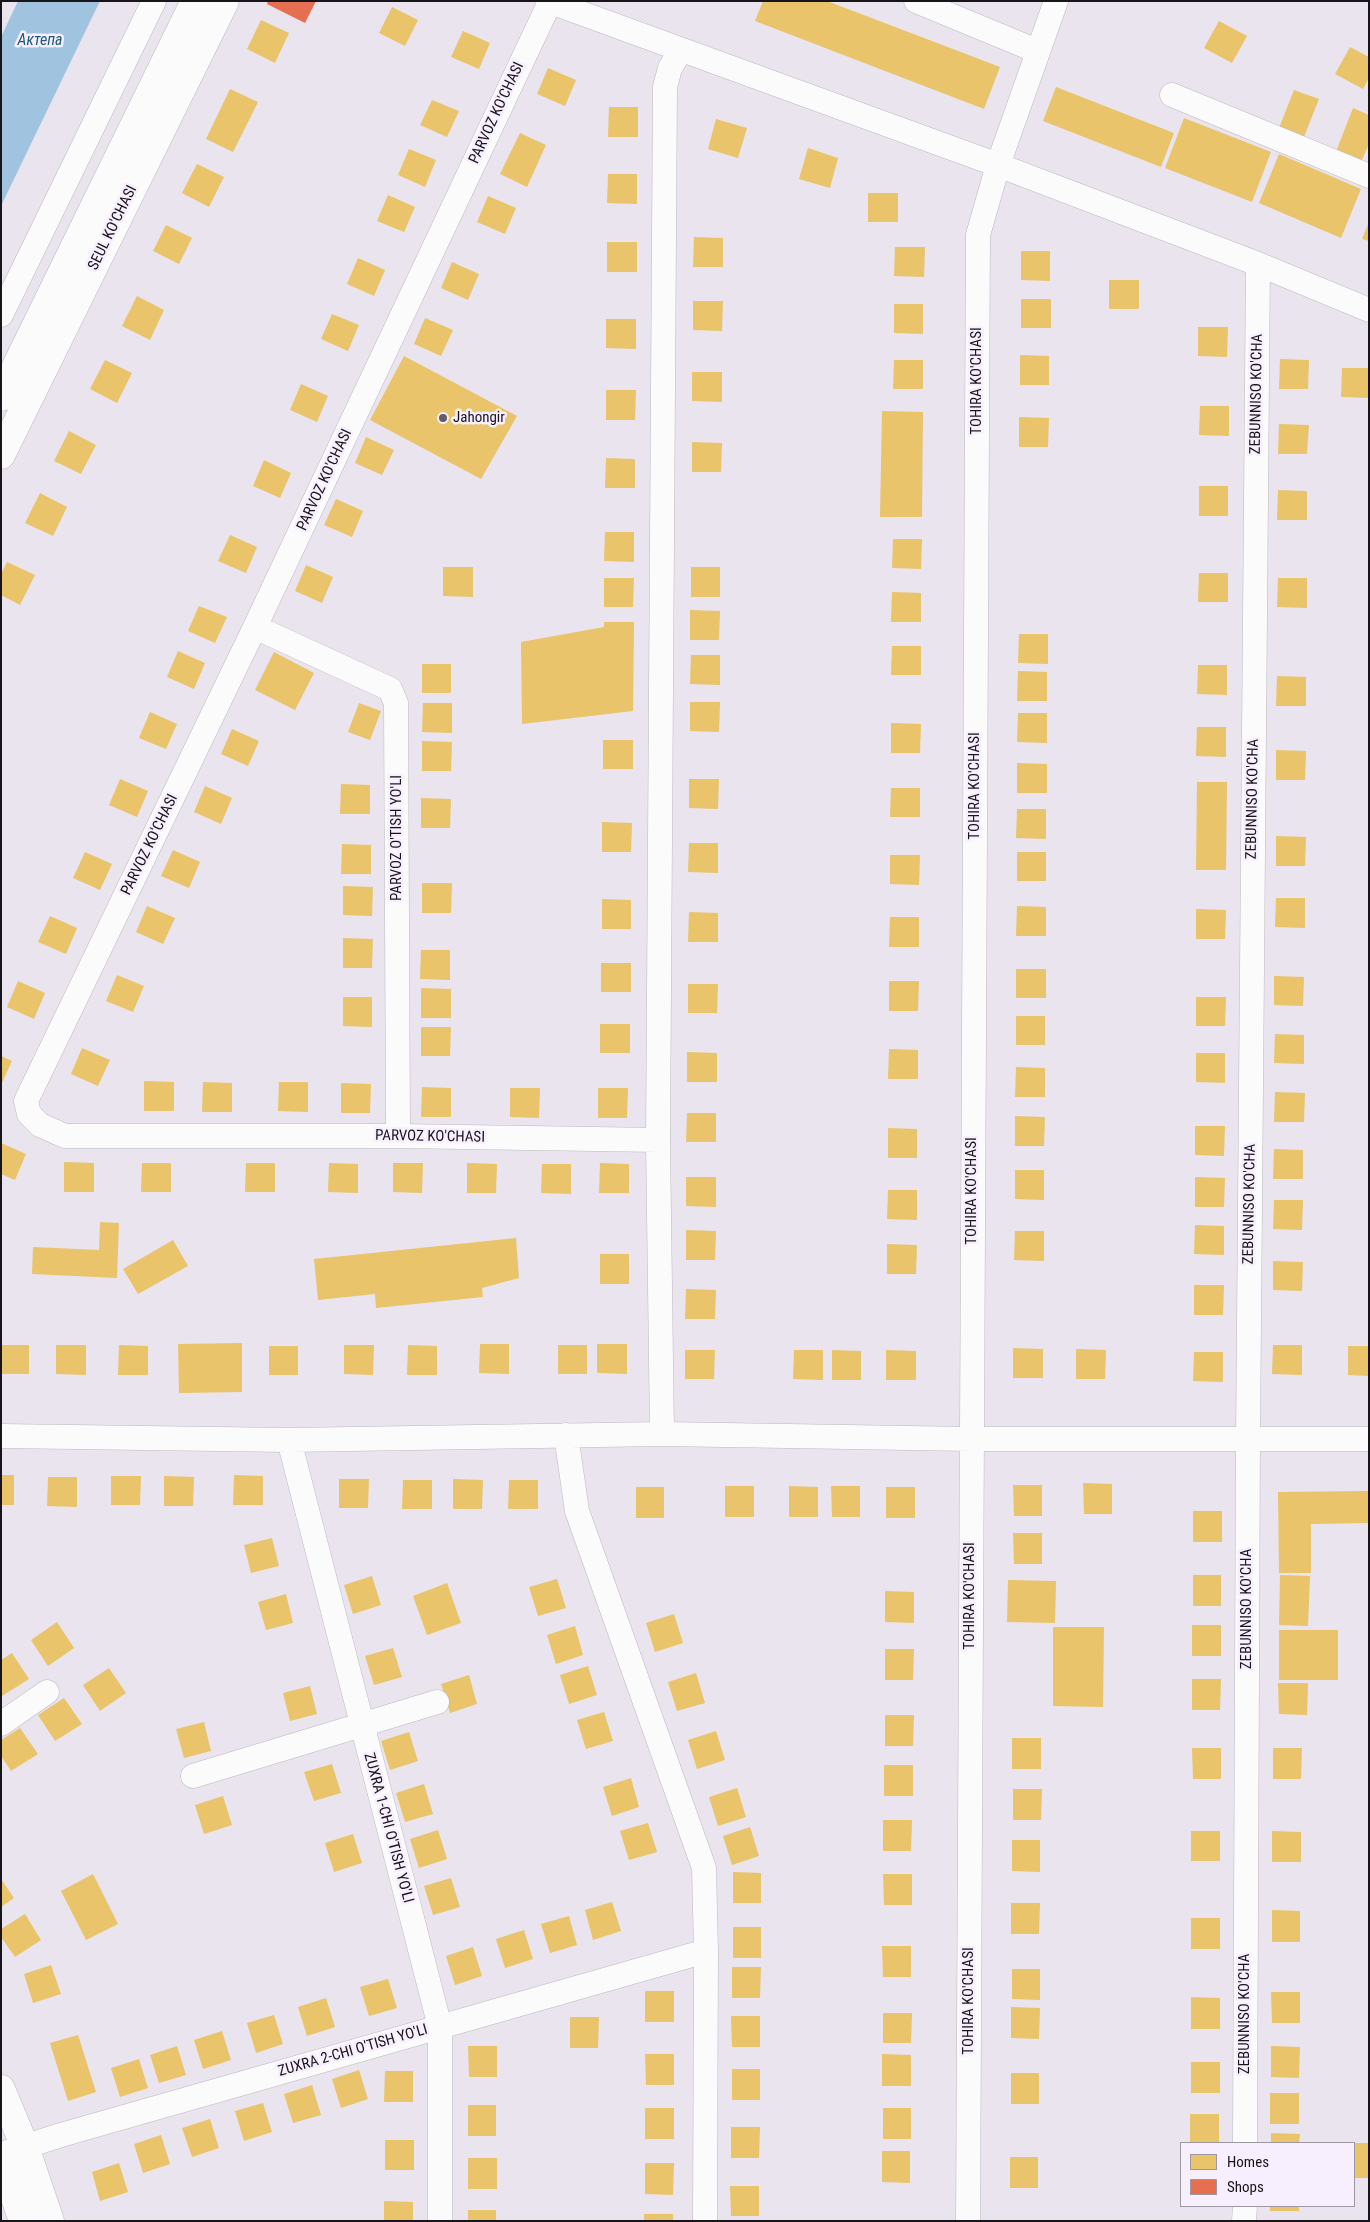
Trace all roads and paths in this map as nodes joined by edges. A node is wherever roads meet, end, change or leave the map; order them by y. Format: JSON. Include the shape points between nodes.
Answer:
{"nodes":[{"id":1,"x":154,"y":1,"type":"edge"},
{"id":2,"x":195,"y":1,"type":"edge"},
{"id":3,"x":225,"y":1,"type":"edge"},
{"id":4,"x":916,"y":1,"type":"edge"},
{"id":5,"x":1056,"y":1,"type":"edge"},
{"id":6,"x":549,"y":2,"type":"edge"},
{"id":7,"x":681,"y":50,"type":"junction"},
{"id":8,"x":1037,"y":51,"type":"junction"},
{"id":9,"x":1172,"y":95,"type":"dead end"},
{"id":10,"x":998,"y":165,"type":"junction"},
{"id":11,"x":1369,"y":176,"type":"edge"},
{"id":12,"x":1258,"y":264,"type":"junction"},
{"id":13,"x":1369,"y":310,"type":"edge"},
{"id":14,"x":1,"y":315,"type":"edge"},
{"id":15,"x":1,"y":397,"type":"edge"},
{"id":16,"x":1,"y":455,"type":"edge"},
{"id":17,"x":255,"y":627,"type":"junction"},
{"id":18,"x":398,"y":1136,"type":"junction"},
{"id":19,"x":658,"y":1140,"type":"junction"},
{"id":20,"x":662,"y":1434,"type":"junction"},
{"id":21,"x":566,"y":1435,"type":"junction"},
{"id":22,"x":1,"y":1436,"type":"edge"},
{"id":23,"x":971,"y":1439,"type":"junction"},
{"id":24,"x":1248,"y":1439,"type":"junction"},
{"id":25,"x":1369,"y":1439,"type":"edge"},
{"id":26,"x":289,"y":1440,"type":"junction"},
{"id":27,"x":48,"y":1692,"type":"dead end"},
{"id":28,"x":437,"y":1702,"type":"dead end"},
{"id":29,"x":1,"y":1724,"type":"edge"},
{"id":30,"x":362,"y":1724,"type":"junction"},
{"id":31,"x":193,"y":1776,"type":"dead end"},
{"id":32,"x":706,"y":1952,"type":"junction"},
{"id":33,"x":440,"y":2027,"type":"junction"},
{"id":34,"x":1,"y":2089,"type":"edge"},
{"id":35,"x":1245,"y":2142,"type":"edge"},
{"id":36,"x":9,"y":2152,"type":"edge"},
{"id":37,"x":1244,"y":2207,"type":"edge"},
{"id":38,"x":24,"y":2221,"type":"edge"},
{"id":39,"x":50,"y":2221,"type":"edge"},
{"id":40,"x":440,"y":2221,"type":"edge"},
{"id":41,"x":705,"y":2221,"type":"edge"},
{"id":42,"x":968,"y":2221,"type":"edge"},
{"id":43,"x":1244,"y":2221,"type":"edge"}],
"edges":[{"from":1,"to":14,"type":"street"},
{"from":2,"to":15,"type":"main road","name":"SEUL KO'CHASI"},
{"from":3,"to":16,"type":"main road","name":"SEUL KO'CHASI"},
{"from":4,"to":8,"type":"street"},
{"from":5,"to":8,"type":"street","name":"TOHIRA KO'CHASI"},
{"from":6,"to":7,"type":"street"},
{"from":6,"to":17,"type":"street","name":"PARVOZ KO'CHASI"},
{"from":7,"to":10,"type":"street"},
{"from":7,"to":19,"type":"street","via":[[670,68],[665,87]]},
{"from":8,"to":10,"type":"street","name":"TOHIRA KO'CHASI"},
{"from":9,"to":11,"type":"street"},
{"from":10,"to":12,"type":"street"},
{"from":10,"to":23,"type":"street","name":"TOHIRA KO'CHASI","via":[[978,235]]},
{"from":12,"to":13,"type":"street"},
{"from":12,"to":24,"type":"street","name":"ZEBUNNISO KO'CHA"},
{"from":17,"to":18,"type":"street","name":"PARVOZ O'TISH YO'LI","via":[[390,689],[396,703]]},
{"from":17,"to":18,"type":"street","name":"PARVOZ KO'CHASI","via":[[26,1101],[29,1114],[40,1125],[65,1136]]},
{"from":18,"to":19,"type":"street","name":"PARVOZ KO'CHASI"},
{"from":19,"to":20,"type":"street"},
{"from":20,"to":21,"type":"street"},
{"from":20,"to":23,"type":"street"},
{"from":21,"to":26,"type":"street"},
{"from":21,"to":32,"type":"street","via":[[576,1511],[704,1868]]},
{"from":22,"to":26,"type":"street"},
{"from":23,"to":24,"type":"street"},
{"from":23,"to":42,"type":"street","name":"TOHIRA KO'CHASI"},
{"from":24,"to":25,"type":"street"},
{"from":24,"to":35,"type":"street","name":"ZEBUNNISO KO'CHA"},
{"from":26,"to":30,"type":"street","name":"ZUXRA 1-CHI O'TISH YO'LI"},
{"from":27,"to":29,"type":"street"},
{"from":28,"to":30,"type":"street"},
{"from":30,"to":31,"type":"street"},
{"from":30,"to":33,"type":"street","name":"ZUXRA 1-CHI O'TISH YO'LI"},
{"from":32,"to":33,"type":"street","name":"ZUXRA 2-CHI O'TISH YO'LI"},
{"from":32,"to":41,"type":"street"},
{"from":33,"to":36,"type":"street","name":"ZUXRA 2-CHI O'TISH YO'LI"},
{"from":33,"to":40,"type":"street","name":"ZUXRA 1-CHI O'TISH YO'LI"},
{"from":34,"to":36,"type":"main road"},
{"from":36,"to":38,"type":"main road"},
{"from":36,"to":39,"type":"main road"},
{"from":37,"to":43,"type":"street"}]}
